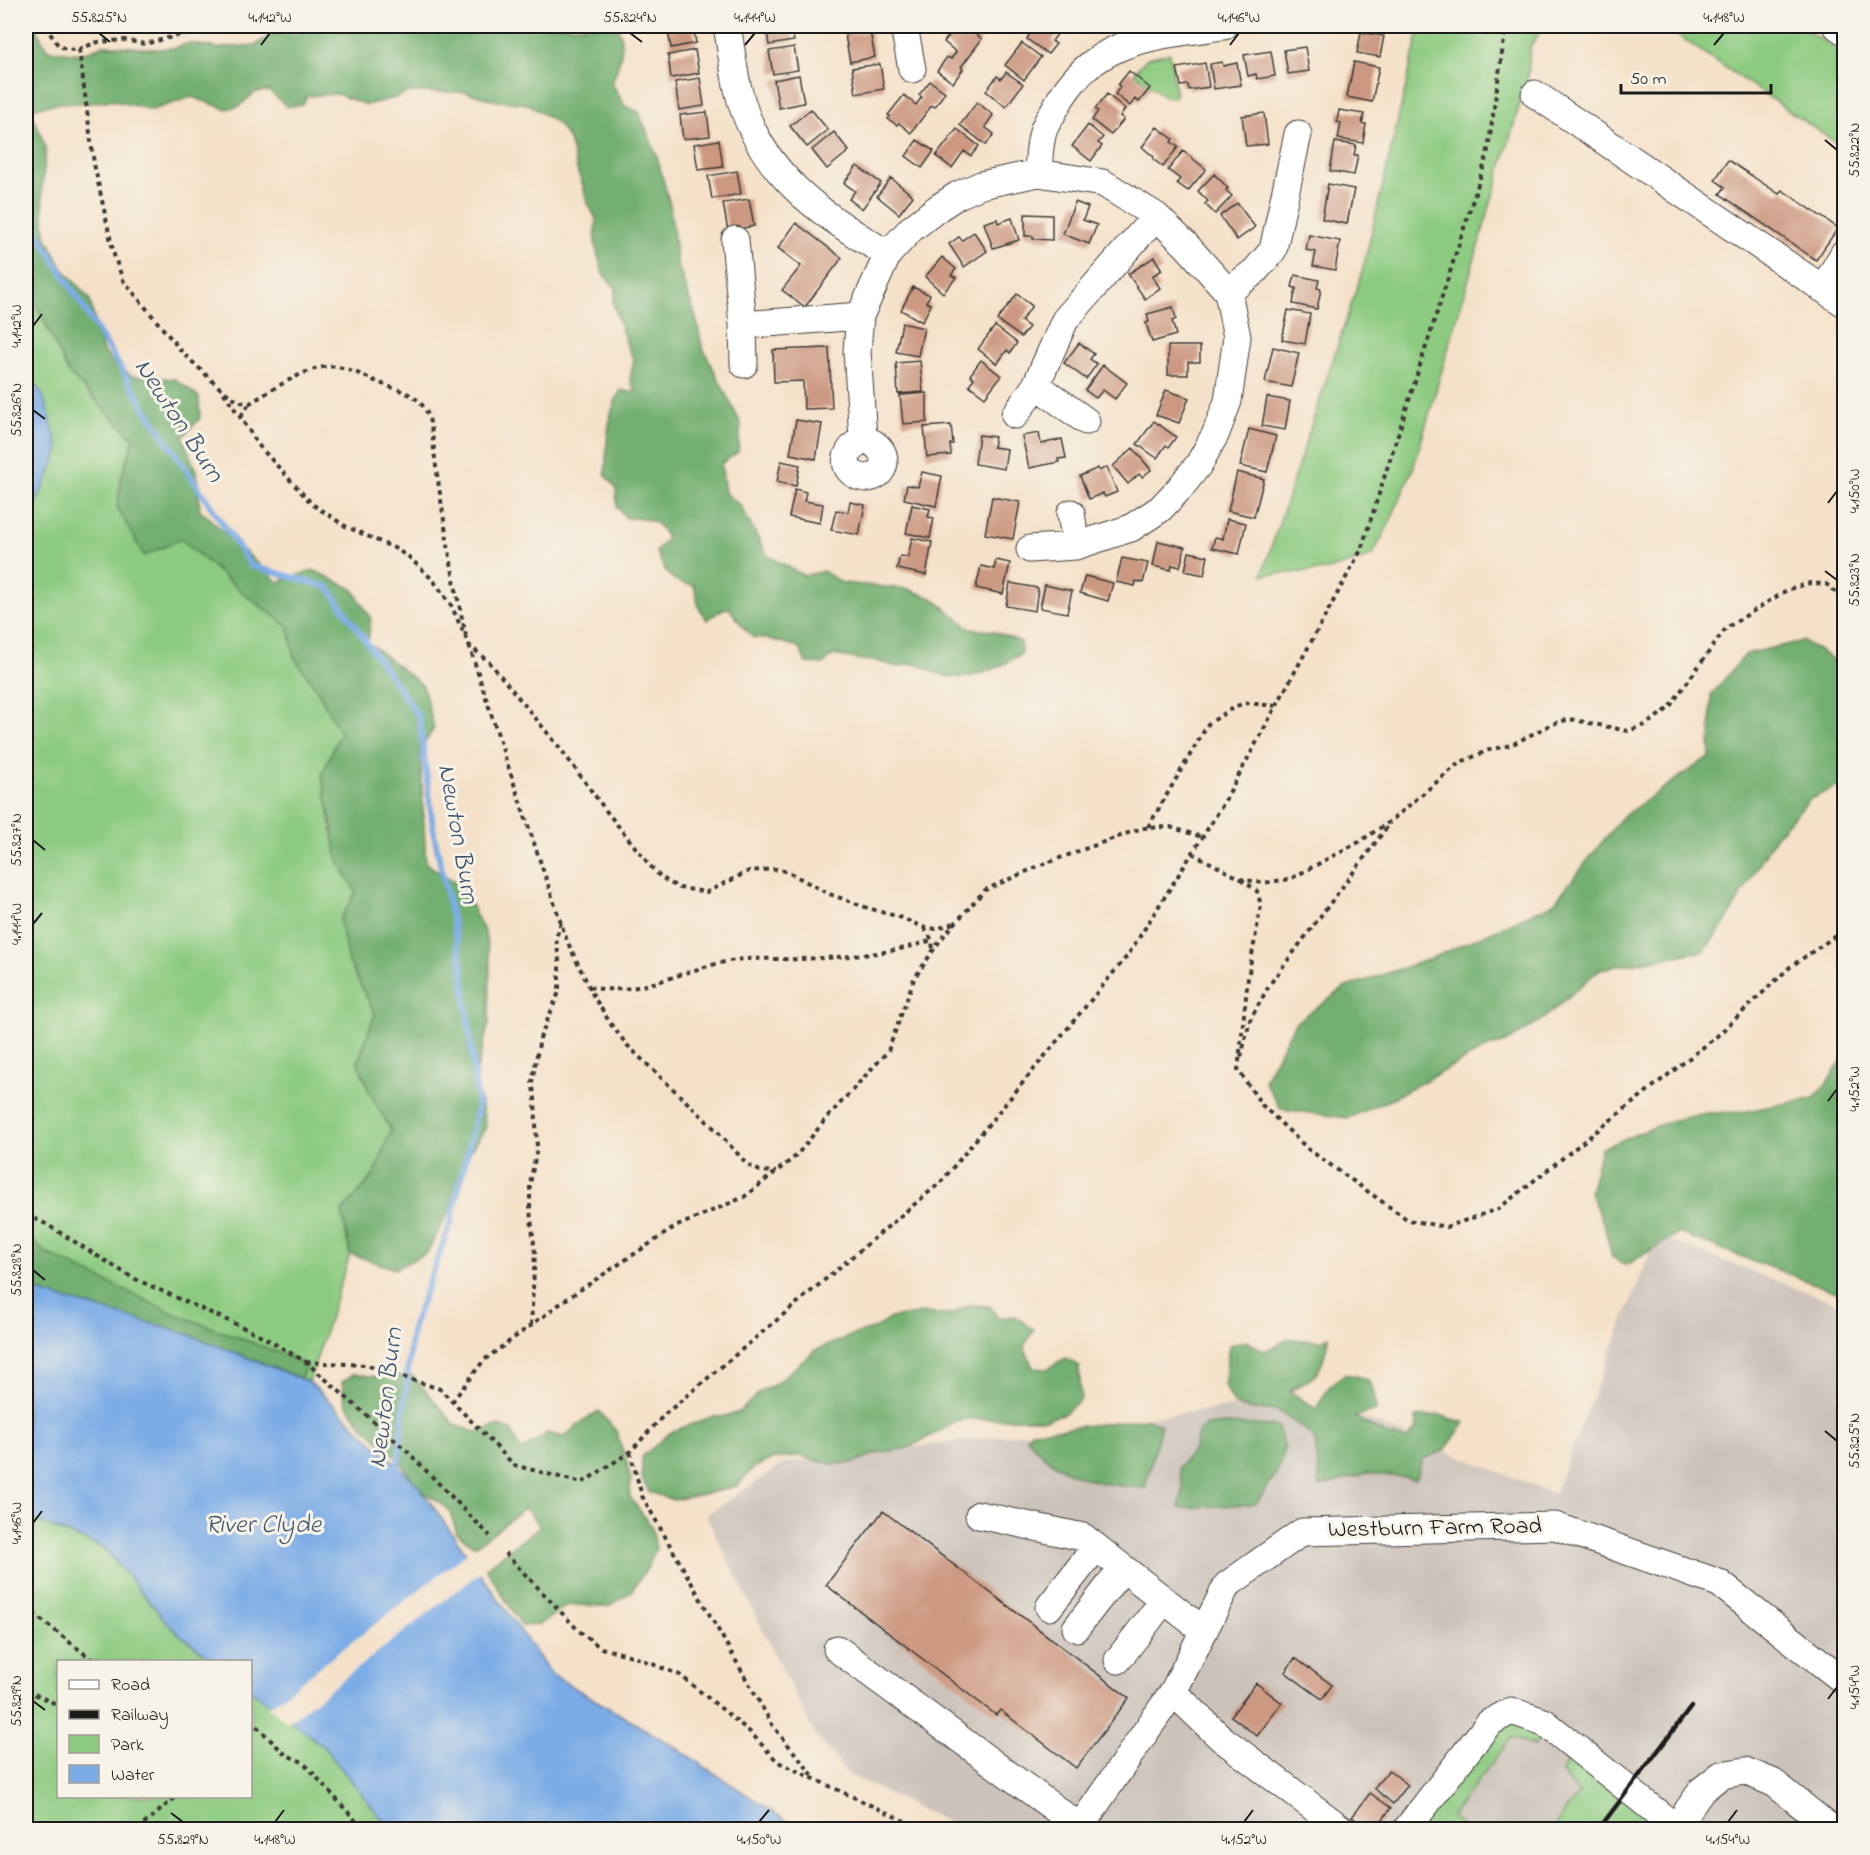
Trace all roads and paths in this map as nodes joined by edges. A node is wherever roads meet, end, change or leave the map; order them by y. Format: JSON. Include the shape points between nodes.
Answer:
{"nodes":[{"id":1,"x":45,"y":26,"type":"edge"},
{"id":2,"x":214,"y":26,"type":"edge"},
{"id":3,"x":727,"y":26,"type":"edge"},
{"id":4,"x":909,"y":26,"type":"edge"},
{"id":5,"x":1224,"y":26,"type":"edge"},
{"id":6,"x":1506,"y":26,"type":"edge"},
{"id":7,"x":1837,"y":26,"type":"edge"},
{"id":8,"x":1845,"y":31,"type":"edge"},
{"id":9,"x":79,"y":49,"type":"junction"},
{"id":10,"x":912,"y":69,"type":"dead end"},
{"id":11,"x":1535,"y":94,"type":"dead end"},
{"id":12,"x":1298,"y":134,"type":"dead end"},
{"id":13,"x":1038,"y":173,"type":"junction"},
{"id":14,"x":1156,"y":216,"type":"junction"},
{"id":15,"x":735,"y":240,"type":"dead end"},
{"id":16,"x":1845,"y":253,"type":"edge"},
{"id":17,"x":888,"y":254,"type":"junction"},
{"id":18,"x":1228,"y":292,"type":"junction"},
{"id":19,"x":1834,"y":296,"type":"edge"},
{"id":20,"x":860,"y":316,"type":"junction"},
{"id":21,"x":743,"y":325,"type":"junction"},
{"id":22,"x":744,"y":364,"type":"dead end"},
{"id":23,"x":1036,"y":386,"type":"junction"},
{"id":24,"x":222,"y":390,"type":"junction"},
{"id":25,"x":250,"y":403,"type":"junction"},
{"id":26,"x":1015,"y":415,"type":"dead end"},
{"id":27,"x":241,"y":416,"type":"junction"},
{"id":28,"x":1086,"y":421,"type":"dead end"},
{"id":29,"x":863,"y":438,"type":"dead end"},
{"id":30,"x":1071,"y":513,"type":"dead end"},
{"id":31,"x":1076,"y":546,"type":"junction"},
{"id":32,"x":1030,"y":549,"type":"dead end"},
{"id":33,"x":1845,"y":598,"type":"edge"},
{"id":34,"x":469,"y":645,"type":"junction"},
{"id":35,"x":1276,"y":706,"type":"junction"},
{"id":36,"x":1392,"y":820,"type":"junction"},
{"id":37,"x":1148,"y":827,"type":"junction"},
{"id":38,"x":1202,"y":837,"type":"junction"},
{"id":39,"x":1192,"y":853,"type":"junction"},
{"id":40,"x":1241,"y":879,"type":"junction"},
{"id":41,"x":561,"y":921,"type":"junction"},
{"id":42,"x":957,"y":922,"type":"junction"},
{"id":43,"x":923,"y":927,"type":"junction"},
{"id":44,"x":1845,"y":930,"type":"edge"},
{"id":45,"x":932,"y":940,"type":"junction"},
{"id":46,"x":933,"y":951,"type":"junction"},
{"id":47,"x":589,"y":987,"type":"junction"},
{"id":48,"x":1238,"y":1070,"type":"junction"},
{"id":49,"x":776,"y":1172,"type":"junction"},
{"id":50,"x":26,"y":1215,"type":"edge"},
{"id":51,"x":531,"y":1326,"type":"junction"},
{"id":52,"x":306,"y":1362,"type":"junction"},
{"id":53,"x":452,"y":1402,"type":"junction"},
{"id":54,"x":630,"y":1452,"type":"junction"},
{"id":55,"x":980,"y":1515,"type":"dead end"},
{"id":56,"x":490,"y":1536,"type":"dead end"},
{"id":57,"x":1096,"y":1547,"type":"junction"},
{"id":58,"x":505,"y":1553,"type":"dead end"},
{"id":59,"x":1123,"y":1568,"type":"junction"},
{"id":60,"x":1164,"y":1600,"type":"junction"},
{"id":61,"x":1049,"y":1607,"type":"dead end"},
{"id":62,"x":26,"y":1608,"type":"edge"},
{"id":63,"x":1076,"y":1628,"type":"dead end"},
{"id":64,"x":1204,"y":1631,"type":"junction"},
{"id":65,"x":837,"y":1648,"type":"dead end"},
{"id":66,"x":92,"y":1660,"type":"edge"},
{"id":67,"x":1118,"y":1660,"type":"dead end"},
{"id":68,"x":1845,"y":1681,"type":"edge"},
{"id":69,"x":1173,"y":1692,"type":"junction"},
{"id":70,"x":26,"y":1695,"type":"edge"},
{"id":71,"x":57,"y":1705,"type":"edge"},
{"id":72,"x":252,"y":1722,"type":"edge"},
{"id":73,"x":816,"y":1779,"type":"junction"},
{"id":74,"x":176,"y":1798,"type":"edge"},
{"id":75,"x":1674,"y":1828,"type":"edge"},
{"id":76,"x":137,"y":1830,"type":"edge"},
{"id":77,"x":364,"y":1830,"type":"edge"},
{"id":78,"x":924,"y":1830,"type":"edge"},
{"id":79,"x":1343,"y":1830,"type":"edge"},
{"id":80,"x":1406,"y":1830,"type":"edge"},
{"id":81,"x":1833,"y":1830,"type":"edge"}],
"edges":[{"from":1,"to":9,"type":"path","via":[[58,45],[67,50]]},
{"from":2,"to":9,"type":"path","via":[[145,44],[124,40],[98,42]]},
{"from":3,"to":17,"type":"street","via":[[738,90],[752,130],[772,161],[824,214]]},
{"from":4,"to":10,"type":"street"},
{"from":5,"to":13,"type":"street","via":[[1154,36],[1118,47],[1087,65],[1064,92],[1043,132]]},
{"from":6,"to":35,"type":"path","via":[[1486,156],[1361,550]]},
{"from":7,"to":8,"type":"street"},
{"from":9,"to":24,"type":"path","via":[[94,164],[123,280],[182,352]]},
{"from":11,"to":19,"type":"street"},
{"from":12,"to":18,"type":"street","via":[[1273,249],[1256,271]]},
{"from":13,"to":14,"type":"street","via":[[1103,183]]},
{"from":13,"to":17,"type":"street","via":[[981,185],[958,195],[911,229]]},
{"from":14,"to":18,"type":"street"},
{"from":14,"to":23,"type":"street","via":[[1065,320]]},
{"from":15,"to":21,"type":"street"},
{"from":16,"to":19,"type":"street"},
{"from":17,"to":20,"type":"street"},
{"from":18,"to":31,"type":"street","via":[[1237,337],[1228,401],[1199,464],[1160,509],[1131,528]]},
{"from":20,"to":21,"type":"street"},
{"from":20,"to":29,"type":"street","via":[[857,351]]},
{"from":21,"to":22,"type":"street"},
{"from":23,"to":26,"type":"street"},
{"from":23,"to":28,"type":"street"},
{"from":24,"to":25,"type":"path","via":[[239,402]]},
{"from":24,"to":27,"type":"path"},
{"from":25,"to":27,"type":"path"},
{"from":25,"to":34,"type":"path","via":[[313,369],[335,366],[405,392],[421,404],[430,420],[444,520]]},
{"from":27,"to":34,"type":"path","via":[[260,447],[312,504],[345,526],[394,548],[422,569],[443,592]]},
{"from":30,"to":31,"type":"street"},
{"from":31,"to":32,"type":"street"},
{"from":33,"to":36,"type":"path","via":[[1826,584],[1810,583],[1787,590],[1726,628],[1668,709],[1645,725],[1628,731],[1570,719],[1552,724],[1520,741],[1459,763]]},
{"from":34,"to":41,"type":"path"},
{"from":34,"to":43,"type":"path","via":[[490,663],[647,863],[668,882],[694,892],[707,892],[749,871],[776,869],[829,894]]},
{"from":35,"to":37,"type":"path","via":[[1247,703],[1208,724]]},
{"from":35,"to":38,"type":"path"},
{"from":36,"to":40,"type":"path","via":[[1290,879],[1263,883]]},
{"from":36,"to":48,"type":"path","via":[[1270,984],[1250,1020]]},
{"from":37,"to":38,"type":"path","via":[[1170,827]]},
{"from":37,"to":42,"type":"path","via":[[1041,865],[986,890]]},
{"from":38,"to":39,"type":"path"},
{"from":39,"to":40,"type":"path"},
{"from":39,"to":54,"type":"path","via":[[1128,955],[941,1182],[664,1414]]},
{"from":40,"to":48,"type":"path","via":[[1257,891],[1261,905]]},
{"from":41,"to":47,"type":"path"},
{"from":41,"to":51,"type":"path","via":[[556,938],[559,992],[540,1038],[532,1082],[537,1148],[530,1193],[535,1252]]},
{"from":42,"to":43,"type":"path","via":[[936,929]]},
{"from":42,"to":46,"type":"path"},
{"from":43,"to":45,"type":"path"},
{"from":44,"to":48,"type":"path","via":[[1790,967],[1716,1037],[1498,1209],[1446,1227],[1408,1220],[1308,1149],[1262,1105]]},
{"from":45,"to":46,"type":"path"},
{"from":45,"to":47,"type":"path","via":[[904,950],[873,954],[736,960],[644,986],[608,991]]},
{"from":46,"to":49,"type":"path","via":[[914,980],[888,1051],[796,1155]]},
{"from":47,"to":49,"type":"path","via":[[628,1046],[748,1165]]},
{"from":49,"to":51,"type":"path","via":[[744,1197],[675,1227]]},
{"from":50,"to":52,"type":"path","via":[[133,1278],[260,1335]]},
{"from":51,"to":53,"type":"path","via":[[484,1360]]},
{"from":52,"to":53,"type":"path","via":[[366,1365],[440,1389]]},
{"from":52,"to":56,"type":"path","via":[[406,1450]]},
{"from":53,"to":54,"type":"path","via":[[514,1465],[582,1483]]},
{"from":54,"to":73,"type":"path","via":[[642,1496],[773,1726]]},
{"from":55,"to":57,"type":"street","via":[[1083,1537]]},
{"from":57,"to":59,"type":"street"},
{"from":57,"to":61,"type":"street"},
{"from":58,"to":73,"type":"path","via":[[601,1648],[680,1675],[750,1732],[778,1762]]},
{"from":59,"to":60,"type":"street"},
{"from":59,"to":63,"type":"street"},
{"from":60,"to":64,"type":"street"},
{"from":60,"to":67,"type":"street"},
{"from":62,"to":66,"type":"path"},
{"from":64,"to":68,"type":"street","name":"Westburn Farm Road","via":[[1227,1585],[1302,1532],[1555,1526],[1719,1583]]},
{"from":64,"to":69,"type":"street","name":"Westburn Farm Road"},
{"from":65,"to":69,"type":"street","name":"Westburn Farm Road","via":[[1080,1827]]},
{"from":69,"to":79,"type":"street","via":[[1221,1738]]},
{"from":70,"to":71,"type":"path","via":[[32,1693]]},
{"from":72,"to":77,"type":"path","via":[[286,1755],[303,1762]]},
{"from":73,"to":78,"type":"path"},
{"from":74,"to":76,"type":"path"},
{"from":75,"to":80,"type":"street","via":[[1544,1722],[1511,1711],[1489,1723]]},
{"from":75,"to":81,"type":"street","via":[[1702,1790],[1721,1775],[1745,1771],[1774,1783]]}]}
